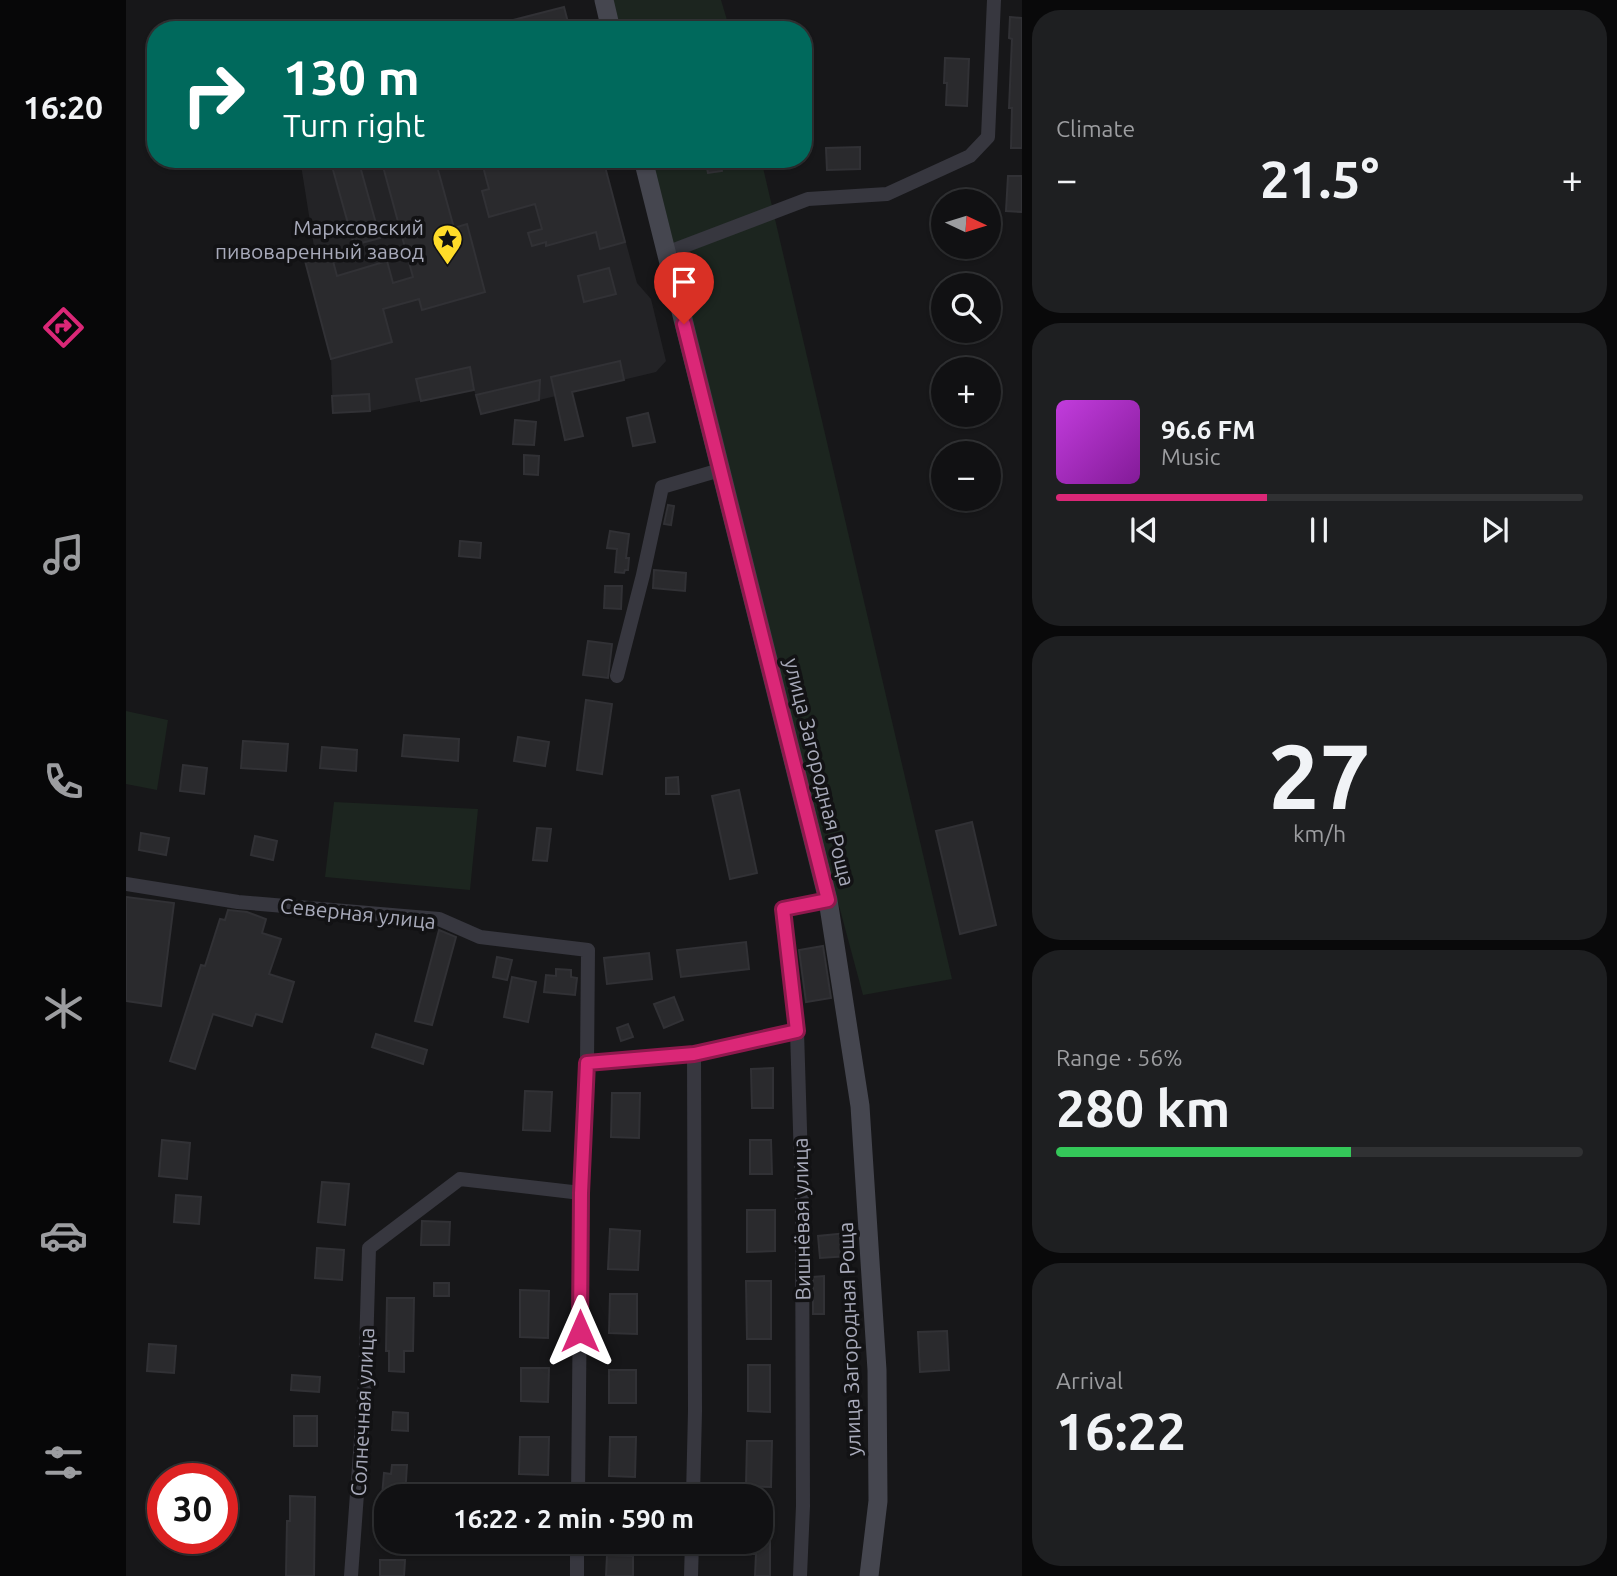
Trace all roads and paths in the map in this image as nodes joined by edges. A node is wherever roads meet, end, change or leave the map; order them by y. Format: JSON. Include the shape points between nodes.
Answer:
{"nodes":[{"id":1,"x":604,"y":0,"type":"edge"},
{"id":2,"x":994,"y":0,"type":"edge"},
{"id":3,"x":609,"y":21,"type":"edge"},
{"id":4,"x":645,"y":168,"type":"edge"},
{"id":5,"x":666,"y":253,"type":"junction"},
{"id":6,"x":720,"y":470,"type":"junction"},
{"id":7,"x":617,"y":676,"type":"dead end"},
{"id":8,"x":126,"y":884,"type":"edge"},
{"id":9,"x":828,"y":900,"type":"junction"},
{"id":10,"x":797,"y":1031,"type":"junction"},
{"id":11,"x":694,"y":1054,"type":"junction"},
{"id":12,"x":587,"y":1063,"type":"junction"},
{"id":13,"x":581,"y":1193,"type":"junction"},
{"id":14,"x":578,"y":1484,"type":"edge"},
{"id":15,"x":693,"y":1484,"type":"edge"},
{"id":16,"x":577,"y":1554,"type":"edge"},
{"id":17,"x":692,"y":1554,"type":"edge"},
{"id":18,"x":351,"y":1576,"type":"edge"},
{"id":19,"x":577,"y":1576,"type":"edge"},
{"id":20,"x":691,"y":1576,"type":"edge"},
{"id":21,"x":800,"y":1576,"type":"edge"},
{"id":22,"x":870,"y":1576,"type":"edge"}],
"edges":[{"from":1,"to":3,"type":"street"},
{"from":2,"to":5,"type":"street","via":[[988,136],[970,156],[887,194],[808,199]]},
{"from":4,"to":5,"type":"street","name":"улица Загородная Роща"},
{"from":5,"to":6,"type":"street","name":"улица Загородная Роща"},
{"from":6,"to":7,"type":"street","via":[[662,487]]},
{"from":6,"to":9,"type":"street","name":"улица Загородная Роща"},
{"from":8,"to":12,"type":"street","name":"Северная улица","via":[[238,902],[439,919],[480,937],[588,950]]},
{"from":9,"to":10,"type":"street","name":"Вишнёвая улица","via":[[783,909]]},
{"from":9,"to":22,"type":"street","name":"улица Загородная Роща","via":[[860,1106],[877,1370],[878,1501]]},
{"from":10,"to":11,"type":"street"},
{"from":10,"to":21,"type":"street","name":"Вишнёвая улица","via":[[802,1195]]},
{"from":11,"to":12,"type":"street"},
{"from":11,"to":15,"type":"street"},
{"from":12,"to":13,"type":"street"},
{"from":13,"to":14,"type":"street"},
{"from":13,"to":18,"type":"street","name":"Солнечная улица","via":[[460,1180],[369,1248]]},
{"from":16,"to":19,"type":"street"},
{"from":17,"to":20,"type":"street"}]}
